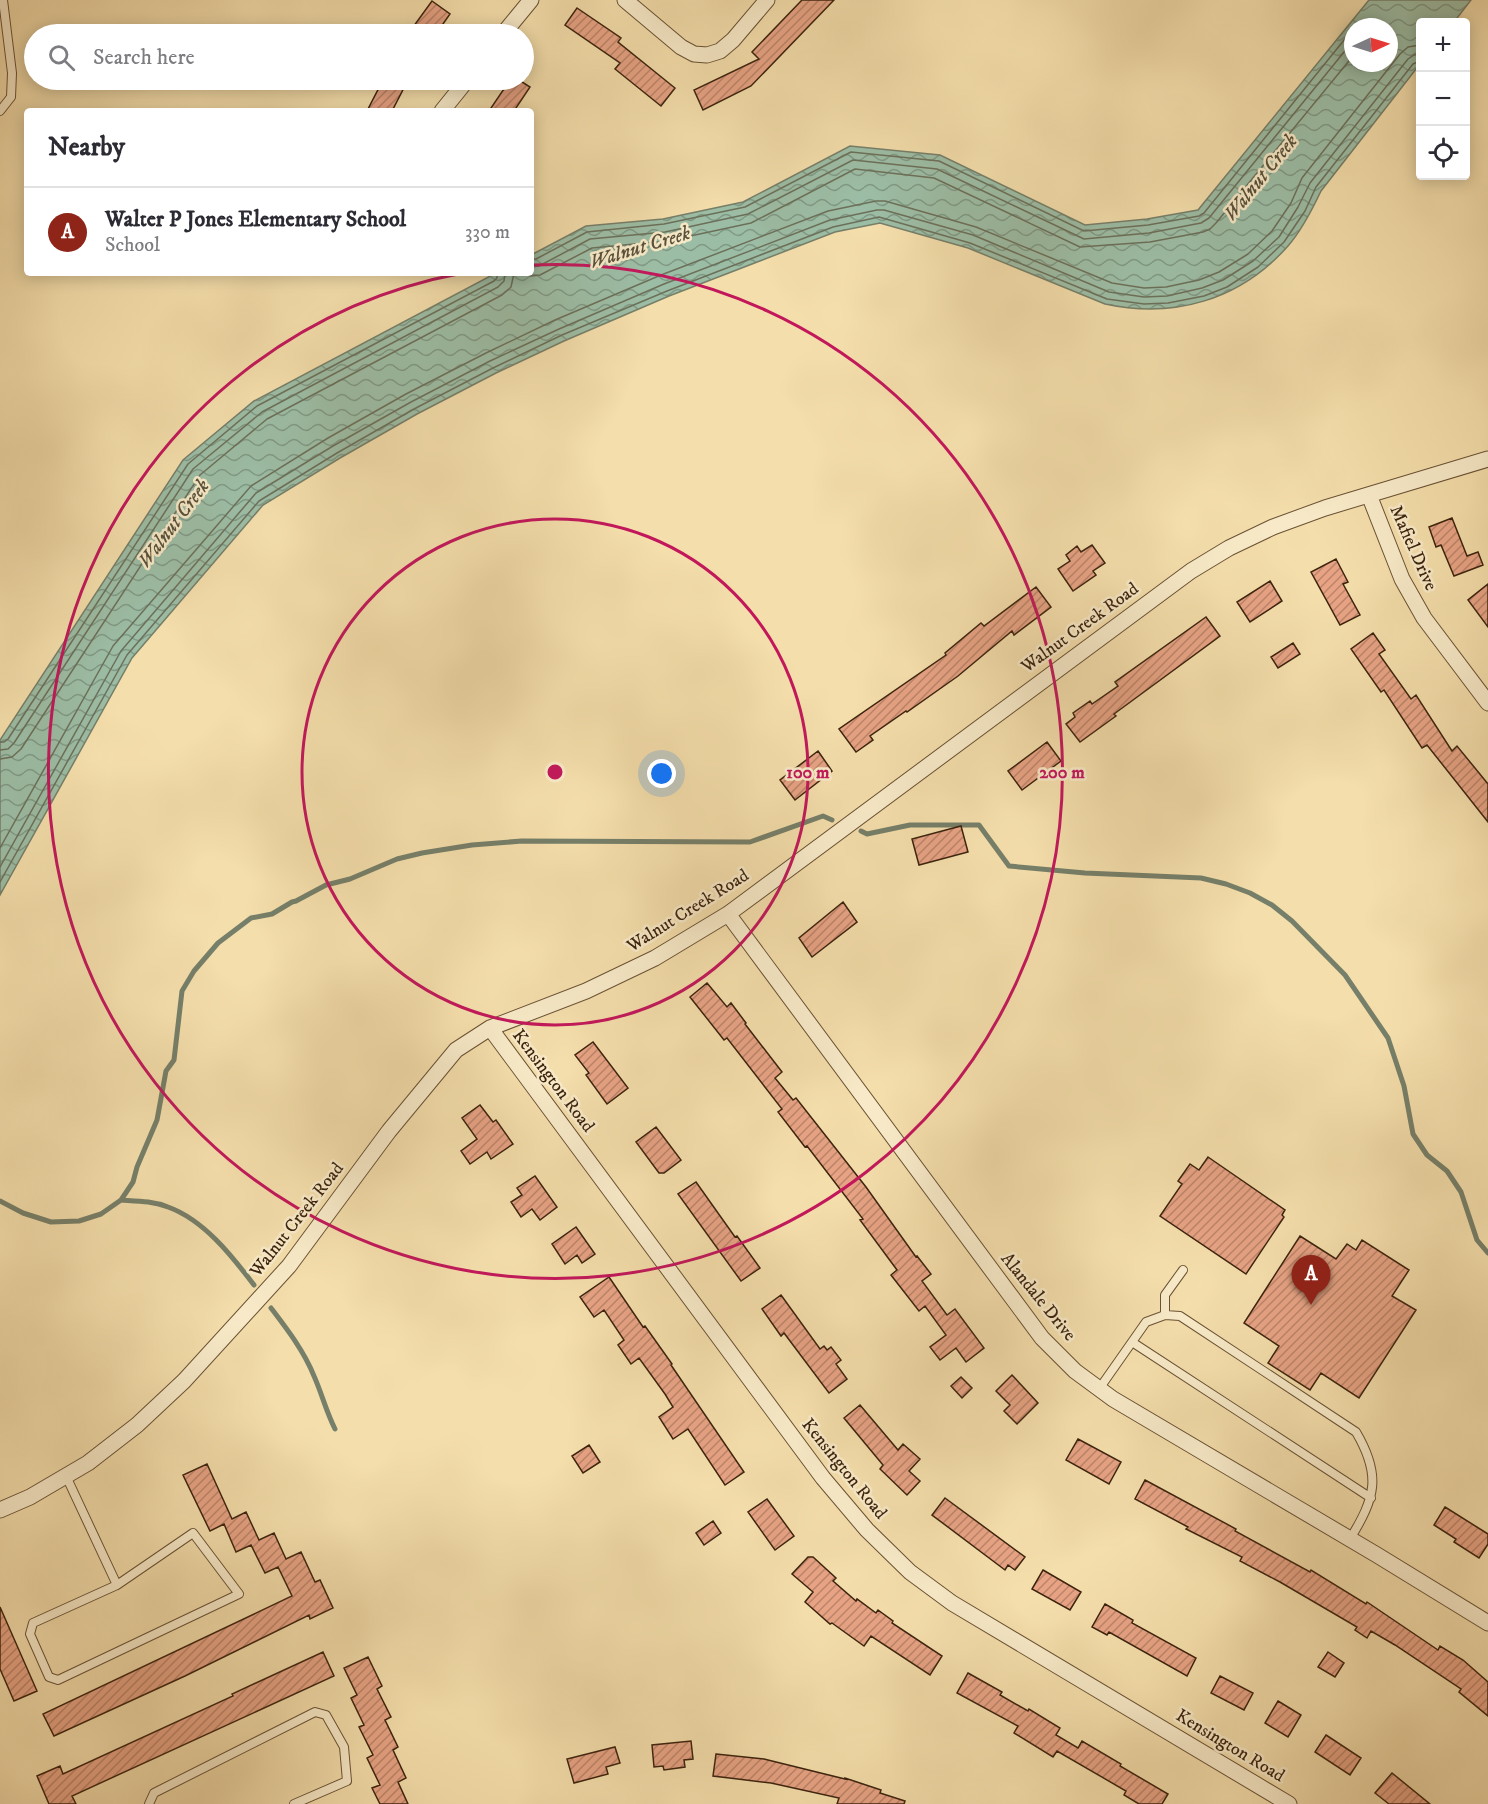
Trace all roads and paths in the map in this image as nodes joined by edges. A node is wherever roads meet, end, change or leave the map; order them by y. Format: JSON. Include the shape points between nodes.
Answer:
{"nodes":[{"id":1,"x":3,"y":0,"type":"edge"},
{"id":2,"x":531,"y":0,"type":"edge"},
{"id":3,"x":625,"y":0,"type":"edge"},
{"id":4,"x":767,"y":0,"type":"edge"},
{"id":5,"x":511,"y":24,"type":"edge"},
{"id":6,"x":459,"y":90,"type":"edge"},
{"id":7,"x":444,"y":108,"type":"edge"},
{"id":8,"x":0,"y":111,"type":"edge"},
{"id":9,"x":1488,"y":459,"type":"edge"},
{"id":10,"x":1369,"y":495,"type":"junction"},
{"id":11,"x":1488,"y":703,"type":"edge"},
{"id":12,"x":728,"y":914,"type":"junction"},
{"id":13,"x":489,"y":1028,"type":"junction"},
{"id":14,"x":1183,"y":1270,"type":"dead end"},
{"id":15,"x":1165,"y":1315,"type":"junction"},
{"id":16,"x":1132,"y":1342,"type":"junction"},
{"id":17,"x":1099,"y":1389,"type":"junction"},
{"id":18,"x":66,"y":1476,"type":"junction"},
{"id":19,"x":1371,"y":1498,"type":"junction"},
{"id":20,"x":0,"y":1510,"type":"edge"},
{"id":21,"x":1350,"y":1539,"type":"junction"},
{"id":22,"x":117,"y":1585,"type":"junction"},
{"id":23,"x":1488,"y":1623,"type":"edge"},
{"id":24,"x":149,"y":1804,"type":"edge"},
{"id":25,"x":294,"y":1804,"type":"edge"},
{"id":26,"x":1289,"y":1804,"type":"edge"}],
"edges":[{"from":1,"to":8,"type":"lane","via":[[12,73],[11,96]]},
{"from":2,"to":5,"type":"street"},
{"from":3,"to":4,"type":"street","via":[[681,47],[694,54],[708,55],[733,40]]},
{"from":6,"to":7,"type":"street"},
{"from":9,"to":10,"type":"street","name":"Walnut Creek Road"},
{"from":10,"to":11,"type":"street","name":"Mafiel Drive","via":[[1402,579],[1424,618]]},
{"from":10,"to":12,"type":"street","name":"Walnut Creek Road","via":[[1273,527],[1191,571]]},
{"from":12,"to":13,"type":"street","name":"Walnut Creek Road","via":[[606,982]]},
{"from":12,"to":17,"type":"street","name":"Alandale Drive","via":[[1042,1338]]},
{"from":13,"to":18,"type":"street","name":"Walnut Creek Road","via":[[456,1050],[389,1131],[290,1266],[184,1381],[137,1425]]},
{"from":13,"to":26,"type":"street","name":"Kensington Road","via":[[822,1478],[910,1572],[952,1603]]},
{"from":14,"to":15,"type":"lane","via":[[1165,1295]]},
{"from":15,"to":16,"type":"lane","via":[[1146,1322]]},
{"from":15,"to":19,"type":"lane","via":[[1180,1316],[1356,1432],[1373,1470]]},
{"from":16,"to":17,"type":"lane"},
{"from":16,"to":19,"type":"lane"},
{"from":17,"to":21,"type":"street","name":"Alandale Drive"},
{"from":18,"to":20,"type":"street","name":"Walnut Creek Road"},
{"from":18,"to":22,"type":"lane"},
{"from":19,"to":21,"type":"lane"},
{"from":21,"to":23,"type":"street","name":"Alandale Drive"},
{"from":22,"to":22,"type":"lane","via":[[33,1623],[30,1634],[49,1677],[58,1680],[239,1594],[193,1533]]},
{"from":24,"to":25,"type":"lane","via":[[154,1793],[315,1712],[326,1714],[344,1747],[347,1781]]}]}
